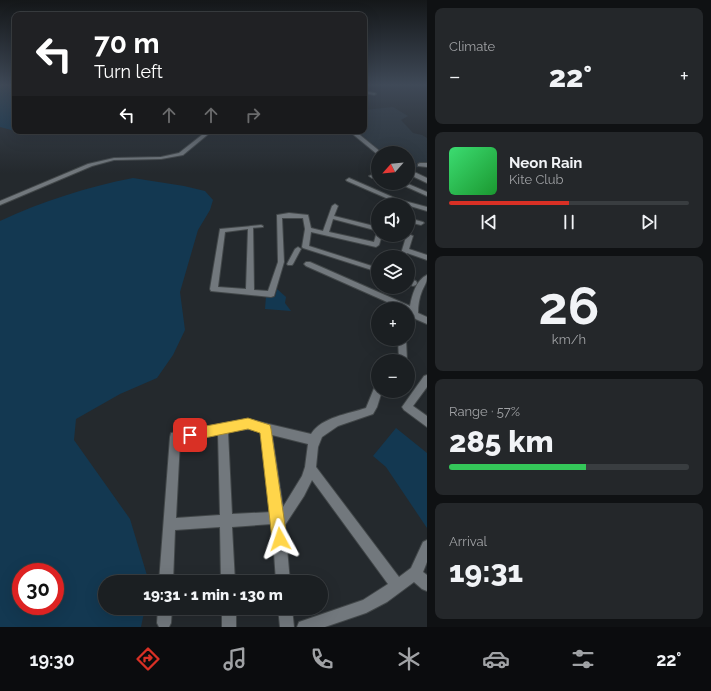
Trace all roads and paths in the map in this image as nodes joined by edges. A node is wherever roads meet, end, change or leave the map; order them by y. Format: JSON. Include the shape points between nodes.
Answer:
{"nodes":[{"id":1,"x":206,"y":134,"type":"edge"},
{"id":2,"x":356,"y":134,"type":"edge"},
{"id":3,"x":371,"y":146,"type":"edge"},
{"id":4,"x":420,"y":165,"type":"dead end"},
{"id":5,"x":427,"y":165,"type":"edge"},
{"id":6,"x":415,"y":175,"type":"edge"},
{"id":7,"x":349,"y":180,"type":"dead end"},
{"id":8,"x":427,"y":181,"type":"edge"},
{"id":9,"x":415,"y":189,"type":"edge"},
{"id":10,"x":427,"y":194,"type":"edge"},
{"id":11,"x":0,"y":203,"type":"edge"},
{"id":12,"x":335,"y":206,"type":"dead end"},
{"id":13,"x":427,"y":210,"type":"edge"},
{"id":14,"x":331,"y":217,"type":"junction"},
{"id":15,"x":415,"y":222,"type":"edge"},
{"id":16,"x":421,"y":223,"type":"dead end"},
{"id":17,"x":261,"y":226,"type":"dead end"},
{"id":18,"x":251,"y":227,"type":"junction"},
{"id":19,"x":371,"y":227,"type":"edge"},
{"id":20,"x":308,"y":229,"type":"junction"},
{"id":21,"x":325,"y":234,"type":"junction"},
{"id":22,"x":377,"y":242,"type":"edge"},
{"id":23,"x":408,"y":242,"type":"edge"},
{"id":24,"x":301,"y":248,"type":"junction"},
{"id":25,"x":427,"y":258,"type":"edge"},
{"id":26,"x":290,"y":264,"type":"dead end"},
{"id":27,"x":308,"y":264,"type":"dead end"},
{"id":28,"x":371,"y":268,"type":"edge"},
{"id":29,"x":427,"y":278,"type":"edge"},
{"id":30,"x":250,"y":292,"type":"junction"},
{"id":31,"x":385,"y":302,"type":"edge"},
{"id":32,"x":415,"y":304,"type":"edge"},
{"id":33,"x":415,"y":316,"type":"edge"},
{"id":34,"x":427,"y":321,"type":"edge"},
{"id":35,"x":427,"y":379,"type":"edge"},
{"id":36,"x":375,"y":398,"type":"edge"},
{"id":37,"x":427,"y":422,"type":"edge"},
{"id":38,"x":223,"y":429,"type":"junction"},
{"id":39,"x":266,"y":429,"type":"junction"},
{"id":40,"x":314,"y":440,"type":"junction"},
{"id":41,"x":310,"y":469,"type":"junction"},
{"id":42,"x":226,"y":521,"type":"junction"},
{"id":43,"x":278,"y":522,"type":"junction"},
{"id":44,"x":169,"y":524,"type":"junction"},
{"id":45,"x":427,"y":546,"type":"edge"},
{"id":46,"x":415,"y":574,"type":"junction"},
{"id":47,"x":166,"y":575,"type":"edge"},
{"id":48,"x":228,"y":575,"type":"edge"},
{"id":49,"x":282,"y":575,"type":"edge"},
{"id":50,"x":427,"y":584,"type":"edge"},
{"id":51,"x":398,"y":586,"type":"junction"},
{"id":52,"x":165,"y":615,"type":"edge"},
{"id":53,"x":228,"y":615,"type":"edge"},
{"id":54,"x":286,"y":615,"type":"edge"},
{"id":55,"x":164,"y":623,"type":"dead end"},
{"id":56,"x":229,"y":627,"type":"edge"},
{"id":57,"x":287,"y":627,"type":"edge"},
{"id":58,"x":304,"y":627,"type":"edge"}],
"edges":[{"from":1,"to":11,"type":"street","via":[[181,154],[161,158],[114,159],[90,164]]},
{"from":2,"to":3,"type":"street"},
{"from":4,"to":5,"type":"street"},
{"from":6,"to":8,"type":"street"},
{"from":7,"to":13,"type":"street"},
{"from":9,"to":10,"type":"street"},
{"from":12,"to":14,"type":"street"},
{"from":14,"to":19,"type":"street"},
{"from":14,"to":21,"type":"street"},
{"from":15,"to":16,"type":"street"},
{"from":17,"to":18,"type":"street"},
{"from":18,"to":30,"type":"street"},
{"from":18,"to":30,"type":"street","via":[[222,230],[214,289]]},
{"from":20,"to":21,"type":"street"},
{"from":20,"to":24,"type":"street"},
{"from":20,"to":30,"type":"street","via":[[306,216],[279,216],[277,224],[281,262],[272,294]]},
{"from":21,"to":22,"type":"street","via":[[376,245]]},
{"from":23,"to":25,"type":"street","via":[[404,253]]},
{"from":24,"to":26,"type":"street"},
{"from":24,"to":28,"type":"street"},
{"from":27,"to":31,"type":"street"},
{"from":29,"to":32,"type":"street","via":[[421,282]]},
{"from":33,"to":34,"type":"street"},
{"from":35,"to":37,"type":"street","via":[[407,407]]},
{"from":36,"to":40,"type":"street","via":[[368,411],[327,427],[318,433]]},
{"from":38,"to":39,"type":"street","via":[[248,424]]},
{"from":38,"to":42,"type":"street"},
{"from":38,"to":44,"type":"street","via":[[175,437]]},
{"from":39,"to":40,"type":"street"},
{"from":39,"to":43,"type":"street"},
{"from":40,"to":41,"type":"street"},
{"from":41,"to":43,"type":"street","via":[[306,481]]},
{"from":41,"to":51,"type":"street"},
{"from":42,"to":43,"type":"street"},
{"from":42,"to":44,"type":"street"},
{"from":42,"to":48,"type":"street"},
{"from":43,"to":49,"type":"street"},
{"from":44,"to":47,"type":"street"},
{"from":45,"to":46,"type":"street"},
{"from":46,"to":50,"type":"street"},
{"from":46,"to":51,"type":"street"},
{"from":51,"to":58,"type":"street","via":[[366,606]]},
{"from":52,"to":55,"type":"street"},
{"from":53,"to":56,"type":"street"},
{"from":54,"to":57,"type":"street"}]}
